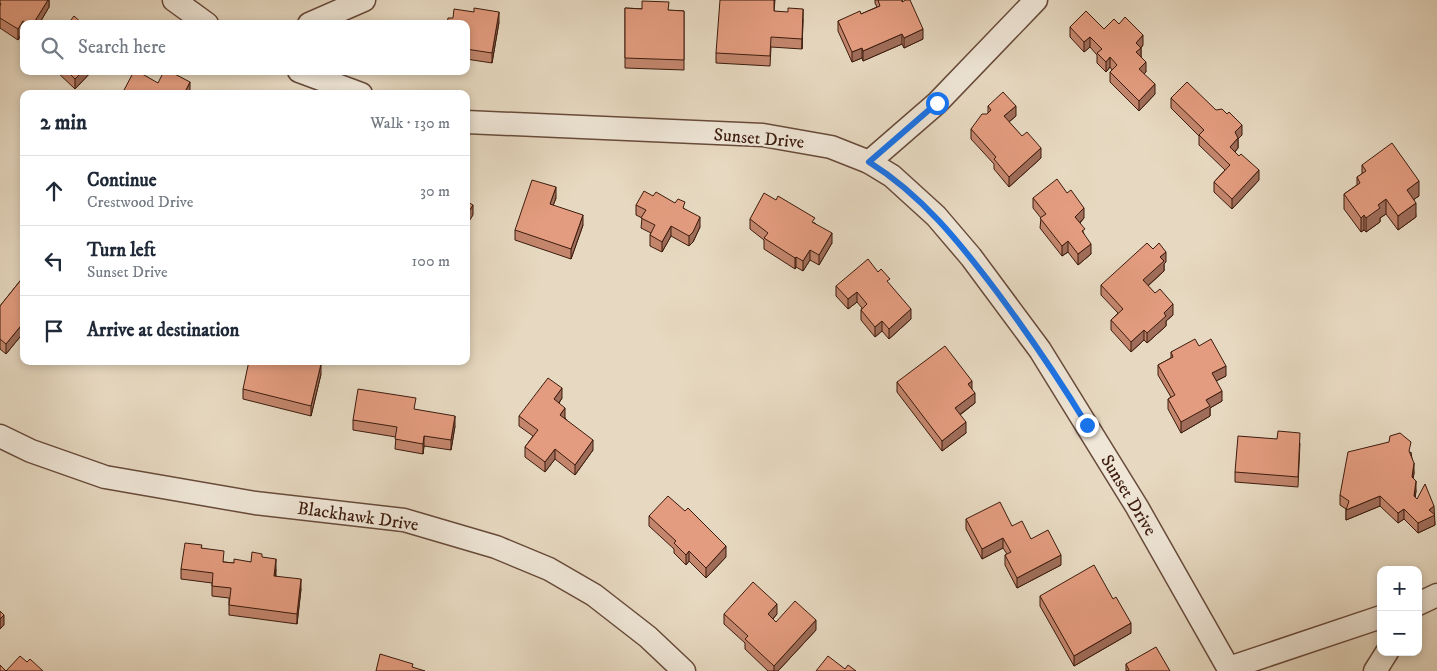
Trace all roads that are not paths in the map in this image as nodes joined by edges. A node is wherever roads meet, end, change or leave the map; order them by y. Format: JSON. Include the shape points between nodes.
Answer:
{"nodes":[{"id":1,"x":174,"y":0,"type":"edge"},
{"id":2,"x":1036,"y":0,"type":"edge"},
{"id":3,"x":360,"y":2,"type":"edge"},
{"id":4,"x":202,"y":20,"type":"edge"},
{"id":5,"x":318,"y":20,"type":"edge"},
{"id":6,"x":343,"y":20,"type":"edge"},
{"id":7,"x":329,"y":77,"type":"edge"},
{"id":8,"x":353,"y":90,"type":"edge"},
{"id":9,"x":470,"y":122,"type":"edge"},
{"id":10,"x":869,"y":162,"type":"junction"},
{"id":11,"x":0,"y":436,"type":"edge"},
{"id":12,"x":1377,"y":618,"type":"edge"},
{"id":13,"x":1384,"y":656,"type":"edge"},
{"id":14,"x":1230,"y":669,"type":"edge"},
{"id":15,"x":684,"y":671,"type":"edge"},
{"id":16,"x":1375,"y":671,"type":"edge"}],
"edges":[{"from":1,"to":4,"type":"street"},
{"from":2,"to":10,"type":"street","via":[[937,103]]},
{"from":3,"to":5,"type":"street"},
{"from":3,"to":6,"type":"street"},
{"from":7,"to":8,"type":"street"},
{"from":9,"to":10,"type":"street","name":"Sunset Drive","via":[[763,135],[831,147]]},
{"from":10,"to":14,"type":"street","name":"Sunset Drive","via":[[892,176],[936,216],[1040,350],[1137,507]]},
{"from":11,"to":15,"type":"street","name":"Blackhawk Drive","via":[[31,451],[105,477],[255,503],[404,520],[496,547],[549,569],[594,595],[648,637]]},
{"from":12,"to":14,"type":"street"},
{"from":13,"to":16,"type":"street"}]}
